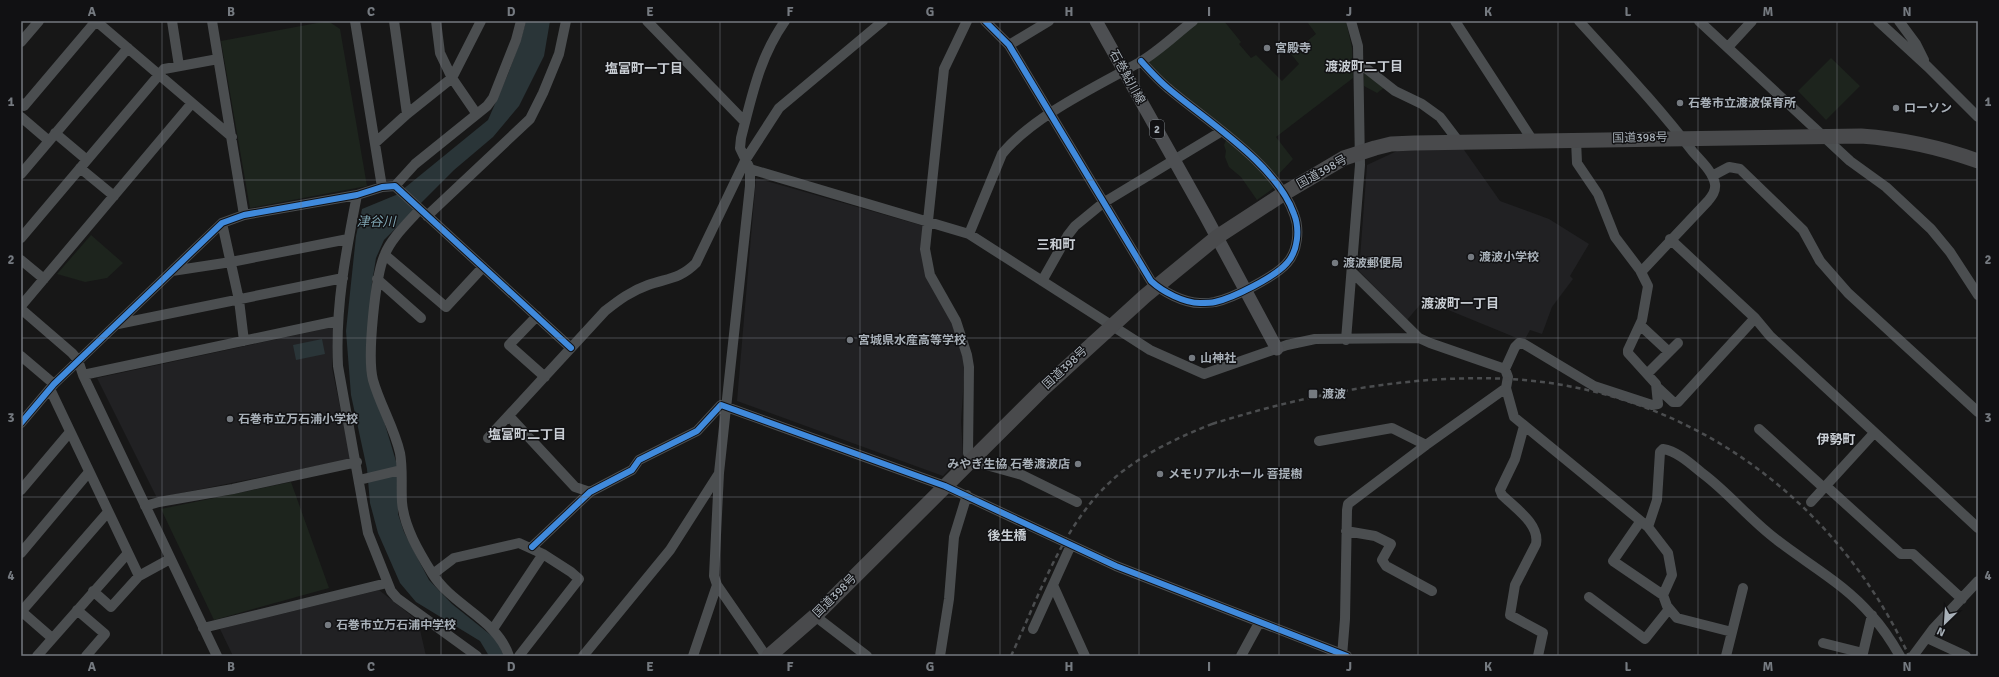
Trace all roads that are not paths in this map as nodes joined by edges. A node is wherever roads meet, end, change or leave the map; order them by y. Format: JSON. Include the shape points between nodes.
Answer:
{"nodes":[{"id":1,"x":39,"y":21,"type":"edge"},
{"id":2,"x":96,"y":21,"type":"edge"},
{"id":3,"x":172,"y":21,"type":"edge"},
{"id":4,"x":212,"y":21,"type":"edge"},
{"id":5,"x":354,"y":21,"type":"edge"},
{"id":6,"x":394,"y":21,"type":"edge"},
{"id":7,"x":436,"y":21,"type":"edge"},
{"id":8,"x":481,"y":21,"type":"edge"},
{"id":9,"x":521,"y":21,"type":"edge"},
{"id":10,"x":566,"y":21,"type":"edge"},
{"id":11,"x":646,"y":21,"type":"edge"},
{"id":12,"x":785,"y":21,"type":"edge"},
{"id":13,"x":883,"y":21,"type":"edge"},
{"id":14,"x":967,"y":21,"type":"edge"},
{"id":15,"x":985,"y":21,"type":"edge"},
{"id":16,"x":1049,"y":21,"type":"edge"},
{"id":17,"x":1096,"y":21,"type":"edge"},
{"id":18,"x":1193,"y":21,"type":"edge"},
{"id":19,"x":1351,"y":21,"type":"edge"},
{"id":20,"x":1455,"y":21,"type":"edge"},
{"id":21,"x":1579,"y":21,"type":"edge"},
{"id":22,"x":1699,"y":21,"type":"edge"},
{"id":23,"x":1752,"y":21,"type":"edge"},
{"id":24,"x":1878,"y":21,"type":"edge"},
{"id":25,"x":1899,"y":21,"type":"edge"},
{"id":26,"x":21,"y":42,"type":"edge"},
{"id":27,"x":1009,"y":45,"type":"junction"},
{"id":28,"x":1728,"y":47,"type":"junction"},
{"id":29,"x":128,"y":48,"type":"junction"},
{"id":30,"x":218,"y":59,"type":"junction"},
{"id":31,"x":1141,"y":61,"type":"junction"},
{"id":32,"x":1358,"y":62,"type":"junction"},
{"id":33,"x":179,"y":66,"type":"junction"},
{"id":34,"x":1928,"y":67,"type":"junction"},
{"id":35,"x":1123,"y":70,"type":"junction"},
{"id":36,"x":159,"y":75,"type":"junction"},
{"id":37,"x":452,"y":78,"type":"junction"},
{"id":38,"x":192,"y":103,"type":"junction"},
{"id":39,"x":22,"y":106,"type":"edge"},
{"id":40,"x":476,"y":113,"type":"junction"},
{"id":41,"x":1051,"y":113,"type":"junction"},
{"id":42,"x":407,"y":114,"type":"junction"},
{"id":43,"x":21,"y":117,"type":"edge"},
{"id":44,"x":1978,"y":117,"type":"edge"},
{"id":45,"x":745,"y":122,"type":"junction"},
{"id":46,"x":1222,"y":131,"type":"junction"},
{"id":47,"x":1824,"y":136,"type":"junction"},
{"id":48,"x":52,"y":137,"type":"junction"},
{"id":49,"x":232,"y":137,"type":"junction"},
{"id":50,"x":1682,"y":138,"type":"junction"},
{"id":51,"x":1576,"y":140,"type":"junction"},
{"id":52,"x":1534,"y":141,"type":"junction"},
{"id":53,"x":1459,"y":142,"type":"junction"},
{"id":54,"x":375,"y":143,"type":"junction"},
{"id":55,"x":1360,"y":152,"type":"junction"},
{"id":56,"x":746,"y":159,"type":"junction"},
{"id":57,"x":1174,"y":159,"type":"junction"},
{"id":58,"x":1978,"y":161,"type":"edge"},
{"id":59,"x":84,"y":164,"type":"junction"},
{"id":60,"x":750,"y":169,"type":"junction"},
{"id":61,"x":21,"y":174,"type":"edge"},
{"id":62,"x":1712,"y":176,"type":"junction"},
{"id":63,"x":382,"y":187,"type":"junction"},
{"id":64,"x":397,"y":188,"type":"junction"},
{"id":65,"x":1283,"y":194,"type":"junction"},
{"id":66,"x":357,"y":195,"type":"junction"},
{"id":67,"x":114,"y":196,"type":"junction"},
{"id":68,"x":1103,"y":203,"type":"junction"},
{"id":69,"x":421,"y":210,"type":"junction"},
{"id":70,"x":244,"y":215,"type":"junction"},
{"id":71,"x":927,"y":220,"type":"junction"},
{"id":72,"x":222,"y":223,"type":"junction"},
{"id":73,"x":969,"y":234,"type":"junction"},
{"id":74,"x":1217,"y":237,"type":"junction"},
{"id":75,"x":21,"y":238,"type":"edge"},
{"id":76,"x":348,"y":239,"type":"junction"},
{"id":77,"x":1670,"y":239,"type":"junction"},
{"id":78,"x":385,"y":255,"type":"junction"},
{"id":79,"x":21,"y":260,"type":"edge"},
{"id":80,"x":231,"y":262,"type":"junction"},
{"id":81,"x":483,"y":266,"type":"junction"},
{"id":82,"x":172,"y":271,"type":"junction"},
{"id":83,"x":1352,"y":272,"type":"junction"},
{"id":84,"x":1641,"y":272,"type":"junction"},
{"id":85,"x":343,"y":278,"type":"junction"},
{"id":86,"x":44,"y":279,"type":"junction"},
{"id":87,"x":377,"y":279,"type":"junction"},
{"id":88,"x":1042,"y":280,"type":"junction"},
{"id":89,"x":1157,"y":286,"type":"junction"},
{"id":90,"x":1245,"y":290,"type":"junction"},
{"id":91,"x":1978,"y":295,"type":"edge"},
{"id":92,"x":239,"y":300,"type":"junction"},
{"id":93,"x":21,"y":306,"type":"edge"},
{"id":94,"x":21,"y":309,"type":"edge"},
{"id":95,"x":537,"y":316,"type":"junction"},
{"id":96,"x":421,"y":318,"type":"dead end"},
{"id":97,"x":1755,"y":318,"type":"junction"},
{"id":98,"x":337,"y":322,"type":"junction"},
{"id":99,"x":118,"y":324,"type":"junction"},
{"id":100,"x":1113,"y":324,"type":"junction"},
{"id":101,"x":1640,"y":325,"type":"junction"},
{"id":102,"x":1419,"y":338,"type":"junction"},
{"id":103,"x":1346,"y":340,"type":"junction"},
{"id":104,"x":244,"y":341,"type":"junction"},
{"id":105,"x":1678,"y":343,"type":"dead end"},
{"id":106,"x":572,"y":348,"type":"junction"},
{"id":107,"x":1277,"y":348,"type":"junction"},
{"id":108,"x":1669,"y":352,"type":"junction"},
{"id":109,"x":21,"y":356,"type":"edge"},
{"id":110,"x":78,"y":360,"type":"junction"},
{"id":111,"x":1505,"y":369,"type":"junction"},
{"id":112,"x":1647,"y":374,"type":"junction"},
{"id":113,"x":83,"y":376,"type":"junction"},
{"id":114,"x":545,"y":377,"type":"junction"},
{"id":115,"x":52,"y":386,"type":"junction"},
{"id":116,"x":1506,"y":388,"type":"junction"},
{"id":117,"x":1658,"y":388,"type":"junction"},
{"id":118,"x":727,"y":407,"type":"junction"},
{"id":119,"x":1978,"y":412,"type":"edge"},
{"id":120,"x":509,"y":416,"type":"junction"},
{"id":121,"x":21,"y":423,"type":"edge"},
{"id":122,"x":1524,"y":426,"type":"junction"},
{"id":123,"x":1759,"y":429,"type":"dead end"},
{"id":124,"x":70,"y":432,"type":"junction"},
{"id":125,"x":1874,"y":433,"type":"junction"},
{"id":126,"x":488,"y":438,"type":"dead end"},
{"id":127,"x":1319,"y":441,"type":"dead end"},
{"id":128,"x":1426,"y":445,"type":"junction"},
{"id":129,"x":972,"y":461,"type":"junction"},
{"id":130,"x":357,"y":462,"type":"junction"},
{"id":131,"x":402,"y":470,"type":"junction"},
{"id":132,"x":89,"y":472,"type":"junction"},
{"id":133,"x":719,"y":473,"type":"junction"},
{"id":134,"x":359,"y":480,"type":"junction"},
{"id":135,"x":945,"y":486,"type":"junction"},
{"id":136,"x":1825,"y":487,"type":"junction"},
{"id":137,"x":21,"y":490,"type":"edge"},
{"id":138,"x":590,"y":492,"type":"junction"},
{"id":139,"x":967,"y":495,"type":"junction"},
{"id":140,"x":1077,"y":502,"type":"dead end"},
{"id":141,"x":1811,"y":502,"type":"dead end"},
{"id":142,"x":145,"y":506,"type":"junction"},
{"id":143,"x":108,"y":512,"type":"junction"},
{"id":144,"x":1644,"y":524,"type":"junction"},
{"id":145,"x":1978,"y":528,"type":"edge"},
{"id":146,"x":1346,"y":531,"type":"junction"},
{"id":147,"x":1071,"y":545,"type":"junction"},
{"id":148,"x":532,"y":548,"type":"junction"},
{"id":149,"x":21,"y":553,"type":"edge"},
{"id":150,"x":128,"y":553,"type":"junction"},
{"id":151,"x":543,"y":554,"type":"junction"},
{"id":152,"x":170,"y":559,"type":"junction"},
{"id":153,"x":433,"y":574,"type":"junction"},
{"id":154,"x":139,"y":576,"type":"junction"},
{"id":155,"x":387,"y":583,"type":"junction"},
{"id":156,"x":1977,"y":583,"type":"edge"},
{"id":157,"x":1053,"y":584,"type":"junction"},
{"id":158,"x":718,"y":585,"type":"junction"},
{"id":159,"x":1743,"y":588,"type":"dead end"},
{"id":160,"x":93,"y":591,"type":"junction"},
{"id":161,"x":1432,"y":591,"type":"dead end"},
{"id":162,"x":1663,"y":595,"type":"junction"},
{"id":163,"x":1589,"y":597,"type":"dead end"},
{"id":164,"x":1962,"y":599,"type":"junction"},
{"id":165,"x":1669,"y":609,"type":"junction"},
{"id":166,"x":77,"y":610,"type":"junction"},
{"id":167,"x":21,"y":611,"type":"edge"},
{"id":168,"x":1872,"y":615,"type":"junction"},
{"id":169,"x":815,"y":616,"type":"junction"},
{"id":170,"x":1259,"y":623,"type":"junction"},
{"id":171,"x":203,"y":628,"type":"junction"},
{"id":172,"x":493,"y":629,"type":"junction"},
{"id":173,"x":1033,"y":629,"type":"dead end"},
{"id":174,"x":1732,"y":632,"type":"junction"},
{"id":175,"x":52,"y":638,"type":"junction"},
{"id":176,"x":1927,"y":638,"type":"junction"},
{"id":177,"x":1823,"y":643,"type":"dead end"},
{"id":178,"x":1245,"y":655,"type":"edge"},
{"id":179,"x":1344,"y":655,"type":"edge"},
{"id":180,"x":1915,"y":655,"type":"edge"},
{"id":181,"x":36,"y":656,"type":"edge"},
{"id":182,"x":86,"y":656,"type":"edge"},
{"id":183,"x":216,"y":656,"type":"edge"},
{"id":184,"x":477,"y":656,"type":"edge"},
{"id":185,"x":509,"y":656,"type":"edge"},
{"id":186,"x":519,"y":656,"type":"edge"},
{"id":187,"x":583,"y":656,"type":"edge"},
{"id":188,"x":693,"y":656,"type":"edge"},
{"id":189,"x":767,"y":656,"type":"edge"},
{"id":190,"x":867,"y":656,"type":"edge"},
{"id":191,"x":940,"y":656,"type":"edge"},
{"id":192,"x":1085,"y":656,"type":"edge"},
{"id":193,"x":1538,"y":656,"type":"edge"},
{"id":194,"x":1726,"y":656,"type":"edge"},
{"id":195,"x":1900,"y":656,"type":"edge"},
{"id":196,"x":1966,"y":656,"type":"edge"}],
"edges":[{"from":1,"to":26,"type":"street"},
{"from":2,"to":29,"type":"street"},
{"from":2,"to":39,"type":"street"},
{"from":3,"to":33,"type":"street"},
{"from":4,"to":30,"type":"street"},
{"from":5,"to":54,"type":"street"},
{"from":6,"to":42,"type":"street"},
{"from":7,"to":37,"type":"street","via":[[440,54]]},
{"from":8,"to":37,"type":"street"},
{"from":9,"to":40,"type":"street","via":[[493,98],[487,106]]},
{"from":10,"to":69,"type":"street","via":[[556,60],[530,119]]},
{"from":11,"to":45,"type":"street"},
{"from":12,"to":45,"type":"street","via":[[769,46],[760,68]]},
{"from":13,"to":56,"type":"street","via":[[783,103]]},
{"from":14,"to":71,"type":"street","via":[[944,69]]},
{"from":15,"to":27,"type":"street"},
{"from":16,"to":27,"type":"street"},
{"from":17,"to":35,"type":"main road","name":"石巻鮎川線","number":"2"},
{"from":18,"to":31,"type":"street"},
{"from":19,"to":32,"type":"street","via":[[1358,46]]},
{"from":20,"to":52,"type":"street"},
{"from":21,"to":50,"type":"street"},
{"from":22,"to":28,"type":"street"},
{"from":23,"to":28,"type":"street"},
{"from":24,"to":34,"type":"street"},
{"from":25,"to":34,"type":"street","via":[[1916,44]]},
{"from":27,"to":41,"type":"street"},
{"from":28,"to":47,"type":"street"},
{"from":29,"to":36,"type":"street"},
{"from":29,"to":48,"type":"street"},
{"from":30,"to":33,"type":"street"},
{"from":30,"to":49,"type":"street"},
{"from":31,"to":35,"type":"street"},
{"from":31,"to":46,"type":"street","via":[[1168,89]]},
{"from":32,"to":53,"type":"street","via":[[1395,91],[1422,104],[1440,117]]},
{"from":32,"to":55,"type":"street"},
{"from":33,"to":36,"type":"street","via":[[164,69]]},
{"from":34,"to":44,"type":"street"},
{"from":35,"to":41,"type":"street"},
{"from":35,"to":57,"type":"main road","name":"石巻鮎川線","number":"2"},
{"from":36,"to":38,"type":"street"},
{"from":36,"to":59,"type":"street"},
{"from":37,"to":40,"type":"street"},
{"from":37,"to":42,"type":"street"},
{"from":38,"to":49,"type":"street"},
{"from":38,"to":67,"type":"street"},
{"from":40,"to":64,"type":"street","via":[[415,164]]},
{"from":41,"to":68,"type":"street"},
{"from":41,"to":73,"type":"street","via":[[1010,144],[1002,154]]},
{"from":42,"to":54,"type":"street"},
{"from":43,"to":48,"type":"street"},
{"from":45,"to":56,"type":"street","via":[[740,148]]},
{"from":46,"to":57,"type":"street"},
{"from":46,"to":65,"type":"street","via":[[1261,167]]},
{"from":47,"to":50,"type":"highway","name":"国道398号"},
{"from":47,"to":58,"type":"highway","name":"国道398号","via":[[1894,138]]},
{"from":47,"to":91,"type":"street","via":[[1850,161],[1886,187],[1931,229],[1950,252]]},
{"from":48,"to":59,"type":"street"},
{"from":48,"to":61,"type":"street"},
{"from":49,"to":70,"type":"street"},
{"from":50,"to":51,"type":"highway","name":"国道398号"},
{"from":50,"to":62,"type":"street"},
{"from":51,"to":52,"type":"highway","name":"国道398号"},
{"from":51,"to":84,"type":"street","via":[[1577,163],[1598,194],[1613,233]]},
{"from":52,"to":53,"type":"highway","name":"国道398号"},
{"from":53,"to":55,"type":"highway","name":"国道398号","via":[[1391,144]]},
{"from":54,"to":63,"type":"street"},
{"from":55,"to":65,"type":"highway","name":"国道398号","via":[[1327,167]]},
{"from":55,"to":83,"type":"street"},
{"from":56,"to":60,"type":"street"},
{"from":56,"to":106,"type":"street","via":[[696,263],[683,275],[648,285],[624,296],[605,311]]},
{"from":57,"to":68,"type":"street"},
{"from":57,"to":74,"type":"main road","name":"石巻鮎川線","number":"2"},
{"from":59,"to":67,"type":"street"},
{"from":59,"to":75,"type":"street"},
{"from":60,"to":71,"type":"street"},
{"from":60,"to":118,"type":"street"},
{"from":62,"to":77,"type":"street","via":[[1715,184],[1712,195]]},
{"from":62,"to":119,"type":"street","via":[[1729,167],[1740,169],[1803,230],[1820,261],[1848,293]]},
{"from":63,"to":64,"type":"street"},
{"from":63,"to":66,"type":"street"},
{"from":64,"to":69,"type":"street"},
{"from":65,"to":74,"type":"highway","name":"国道398号"},
{"from":65,"to":90,"type":"street","via":[[1297,224],[1293,254],[1288,263],[1275,274]]},
{"from":66,"to":70,"type":"street"},
{"from":66,"to":76,"type":"street"},
{"from":67,"to":86,"type":"street"},
{"from":68,"to":88,"type":"street","via":[[1075,226]]},
{"from":68,"to":89,"type":"street"},
{"from":69,"to":78,"type":"street","via":[[392,242]]},
{"from":69,"to":81,"type":"street"},
{"from":70,"to":72,"type":"street"},
{"from":71,"to":73,"type":"street"},
{"from":71,"to":129,"type":"street","via":[[925,249],[930,276],[956,321],[967,354],[968,453]]},
{"from":72,"to":80,"type":"street"},
{"from":72,"to":82,"type":"street"},
{"from":73,"to":88,"type":"street"},
{"from":74,"to":89,"type":"highway","name":"国道398号"},
{"from":74,"to":90,"type":"main road","name":"石巻鮎川線"},
{"from":76,"to":80,"type":"street"},
{"from":76,"to":85,"type":"street"},
{"from":77,"to":84,"type":"street"},
{"from":77,"to":97,"type":"street"},
{"from":78,"to":81,"type":"street","via":[[446,307]]},
{"from":78,"to":87,"type":"street"},
{"from":79,"to":86,"type":"street"},
{"from":80,"to":82,"type":"street"},
{"from":80,"to":92,"type":"street"},
{"from":81,"to":95,"type":"street"},
{"from":82,"to":99,"type":"street"},
{"from":83,"to":102,"type":"street"},
{"from":83,"to":103,"type":"street"},
{"from":84,"to":101,"type":"street","via":[[1648,286]]},
{"from":85,"to":92,"type":"street"},
{"from":85,"to":98,"type":"street"},
{"from":86,"to":93,"type":"street"},
{"from":87,"to":96,"type":"street"},
{"from":87,"to":131,"type":"street","via":[[371,362],[373,380],[396,435]]},
{"from":88,"to":100,"type":"street"},
{"from":89,"to":90,"type":"street","via":[[1198,303],[1215,302]]},
{"from":89,"to":100,"type":"highway","name":"国道398号"},
{"from":90,"to":107,"type":"main road","name":"石巻鮎川線"},
{"from":92,"to":99,"type":"street"},
{"from":92,"to":104,"type":"street"},
{"from":94,"to":110,"type":"street"},
{"from":95,"to":106,"type":"street"},
{"from":95,"to":114,"type":"street","via":[[510,345]]},
{"from":97,"to":117,"type":"street","via":[[1678,402],[1673,402]]},
{"from":97,"to":125,"type":"street","via":[[1770,336]]},
{"from":98,"to":104,"type":"street"},
{"from":98,"to":130,"type":"street","via":[[338,366]]},
{"from":99,"to":110,"type":"street"},
{"from":100,"to":107,"type":"street","via":[[1150,350],[1204,374]]},
{"from":100,"to":129,"type":"highway","name":"国道398号","via":[[1043,389]]},
{"from":101,"to":108,"type":"street"},
{"from":101,"to":112,"type":"street","via":[[1628,353]]},
{"from":102,"to":103,"type":"street"},
{"from":102,"to":111,"type":"street"},
{"from":103,"to":107,"type":"street","via":[[1315,339]]},
{"from":104,"to":113,"type":"street"},
{"from":105,"to":108,"type":"street"},
{"from":106,"to":114,"type":"street"},
{"from":108,"to":112,"type":"street"},
{"from":109,"to":115,"type":"street"},
{"from":110,"to":113,"type":"street"},
{"from":110,"to":115,"type":"street"},
{"from":111,"to":116,"type":"street","via":[[1508,377]]},
{"from":111,"to":117,"type":"street","via":[[1515,346],[1519,343],[1594,386],[1645,403],[1658,404]]},
{"from":112,"to":117,"type":"street"},
{"from":113,"to":142,"type":"street"},
{"from":114,"to":120,"type":"street"},
{"from":115,"to":121,"type":"street"},
{"from":115,"to":124,"type":"street"},
{"from":116,"to":122,"type":"street","via":[[1514,417]]},
{"from":116,"to":128,"type":"street"},
{"from":118,"to":133,"type":"street"},
{"from":118,"to":135,"type":"street"},
{"from":118,"to":138,"type":"street","via":[[721,405],[697,431],[639,460],[632,470]]},
{"from":120,"to":126,"type":"street"},
{"from":120,"to":138,"type":"street","via":[[575,487]]},
{"from":122,"to":144,"type":"street"},
{"from":122,"to":193,"type":"street","via":[[1515,459],[1500,490],[1529,522],[1537,539],[1515,584],[1510,615],[1543,633]]},
{"from":123,"to":136,"type":"street"},
{"from":124,"to":132,"type":"street"},
{"from":124,"to":137,"type":"street"},
{"from":125,"to":136,"type":"street"},
{"from":125,"to":145,"type":"street"},
{"from":127,"to":128,"type":"street","via":[[1392,428]]},
{"from":128,"to":146,"type":"street","via":[[1352,500],[1347,510]]},
{"from":129,"to":135,"type":"highway","name":"国道398号"},
{"from":129,"to":140,"type":"street","via":[[1022,475]]},
{"from":130,"to":134,"type":"street"},
{"from":130,"to":142,"type":"street"},
{"from":131,"to":134,"type":"street"},
{"from":131,"to":153,"type":"street","via":[[402,503],[409,530]]},
{"from":132,"to":143,"type":"street"},
{"from":132,"to":149,"type":"street"},
{"from":133,"to":158,"type":"street","via":[[714,576]]},
{"from":133,"to":187,"type":"street","via":[[670,550]]},
{"from":134,"to":155,"type":"street","via":[[368,533]]},
{"from":135,"to":139,"type":"street"},
{"from":135,"to":169,"type":"highway","name":"国道398号"},
{"from":136,"to":141,"type":"street"},
{"from":136,"to":164,"type":"street","via":[[1901,554],[1914,554]]},
{"from":138,"to":148,"type":"street"},
{"from":139,"to":147,"type":"street"},
{"from":139,"to":191,"type":"street","via":[[954,537],[949,599]]},
{"from":142,"to":152,"type":"street"},
{"from":143,"to":150,"type":"street"},
{"from":143,"to":167,"type":"street"},
{"from":144,"to":162,"type":"street","via":[[1668,553],[1672,575]]},
{"from":144,"to":162,"type":"street","via":[[1613,561]]},
{"from":144,"to":168,"type":"street","via":[[1657,500],[1660,452],[1666,449],[1710,479],[1775,540],[1831,578]]},
{"from":146,"to":161,"type":"street","via":[[1374,536],[1391,544],[1382,560],[1386,566]]},
{"from":146,"to":179,"type":"street"},
{"from":147,"to":157,"type":"street"},
{"from":147,"to":170,"type":"street","via":[[1116,566]]},
{"from":148,"to":151,"type":"street"},
{"from":148,"to":153,"type":"street","via":[[519,543],[454,558]]},
{"from":150,"to":154,"type":"street"},
{"from":150,"to":160,"type":"street"},
{"from":151,"to":172,"type":"street"},
{"from":151,"to":186,"type":"street","via":[[579,579]]},
{"from":152,"to":154,"type":"street"},
{"from":152,"to":171,"type":"street"},
{"from":153,"to":172,"type":"street","via":[[456,600]]},
{"from":154,"to":160,"type":"street","via":[[112,607]]},
{"from":155,"to":171,"type":"street"},
{"from":155,"to":184,"type":"street","via":[[397,598]]},
{"from":156,"to":164,"type":"street"},
{"from":157,"to":173,"type":"street"},
{"from":157,"to":192,"type":"street"},
{"from":158,"to":188,"type":"street"},
{"from":158,"to":189,"type":"street"},
{"from":159,"to":174,"type":"street"},
{"from":160,"to":166,"type":"street"},
{"from":162,"to":165,"type":"street"},
{"from":163,"to":165,"type":"street","via":[[1645,638]]},
{"from":164,"to":176,"type":"street"},
{"from":165,"to":174,"type":"street","via":[[1677,618]]},
{"from":166,"to":175,"type":"street"},
{"from":166,"to":182,"type":"street","via":[[105,634]]},
{"from":167,"to":175,"type":"street"},
{"from":168,"to":177,"type":"street","via":[[1863,653]]},
{"from":168,"to":195,"type":"street"},
{"from":169,"to":189,"type":"highway","name":"国道398号"},
{"from":169,"to":190,"type":"street"},
{"from":170,"to":178,"type":"street"},
{"from":170,"to":179,"type":"street"},
{"from":171,"to":183,"type":"street"},
{"from":172,"to":185,"type":"street","via":[[502,639]]},
{"from":174,"to":194,"type":"street"},
{"from":175,"to":181,"type":"street"},
{"from":176,"to":180,"type":"street"},
{"from":176,"to":196,"type":"street"}]}
